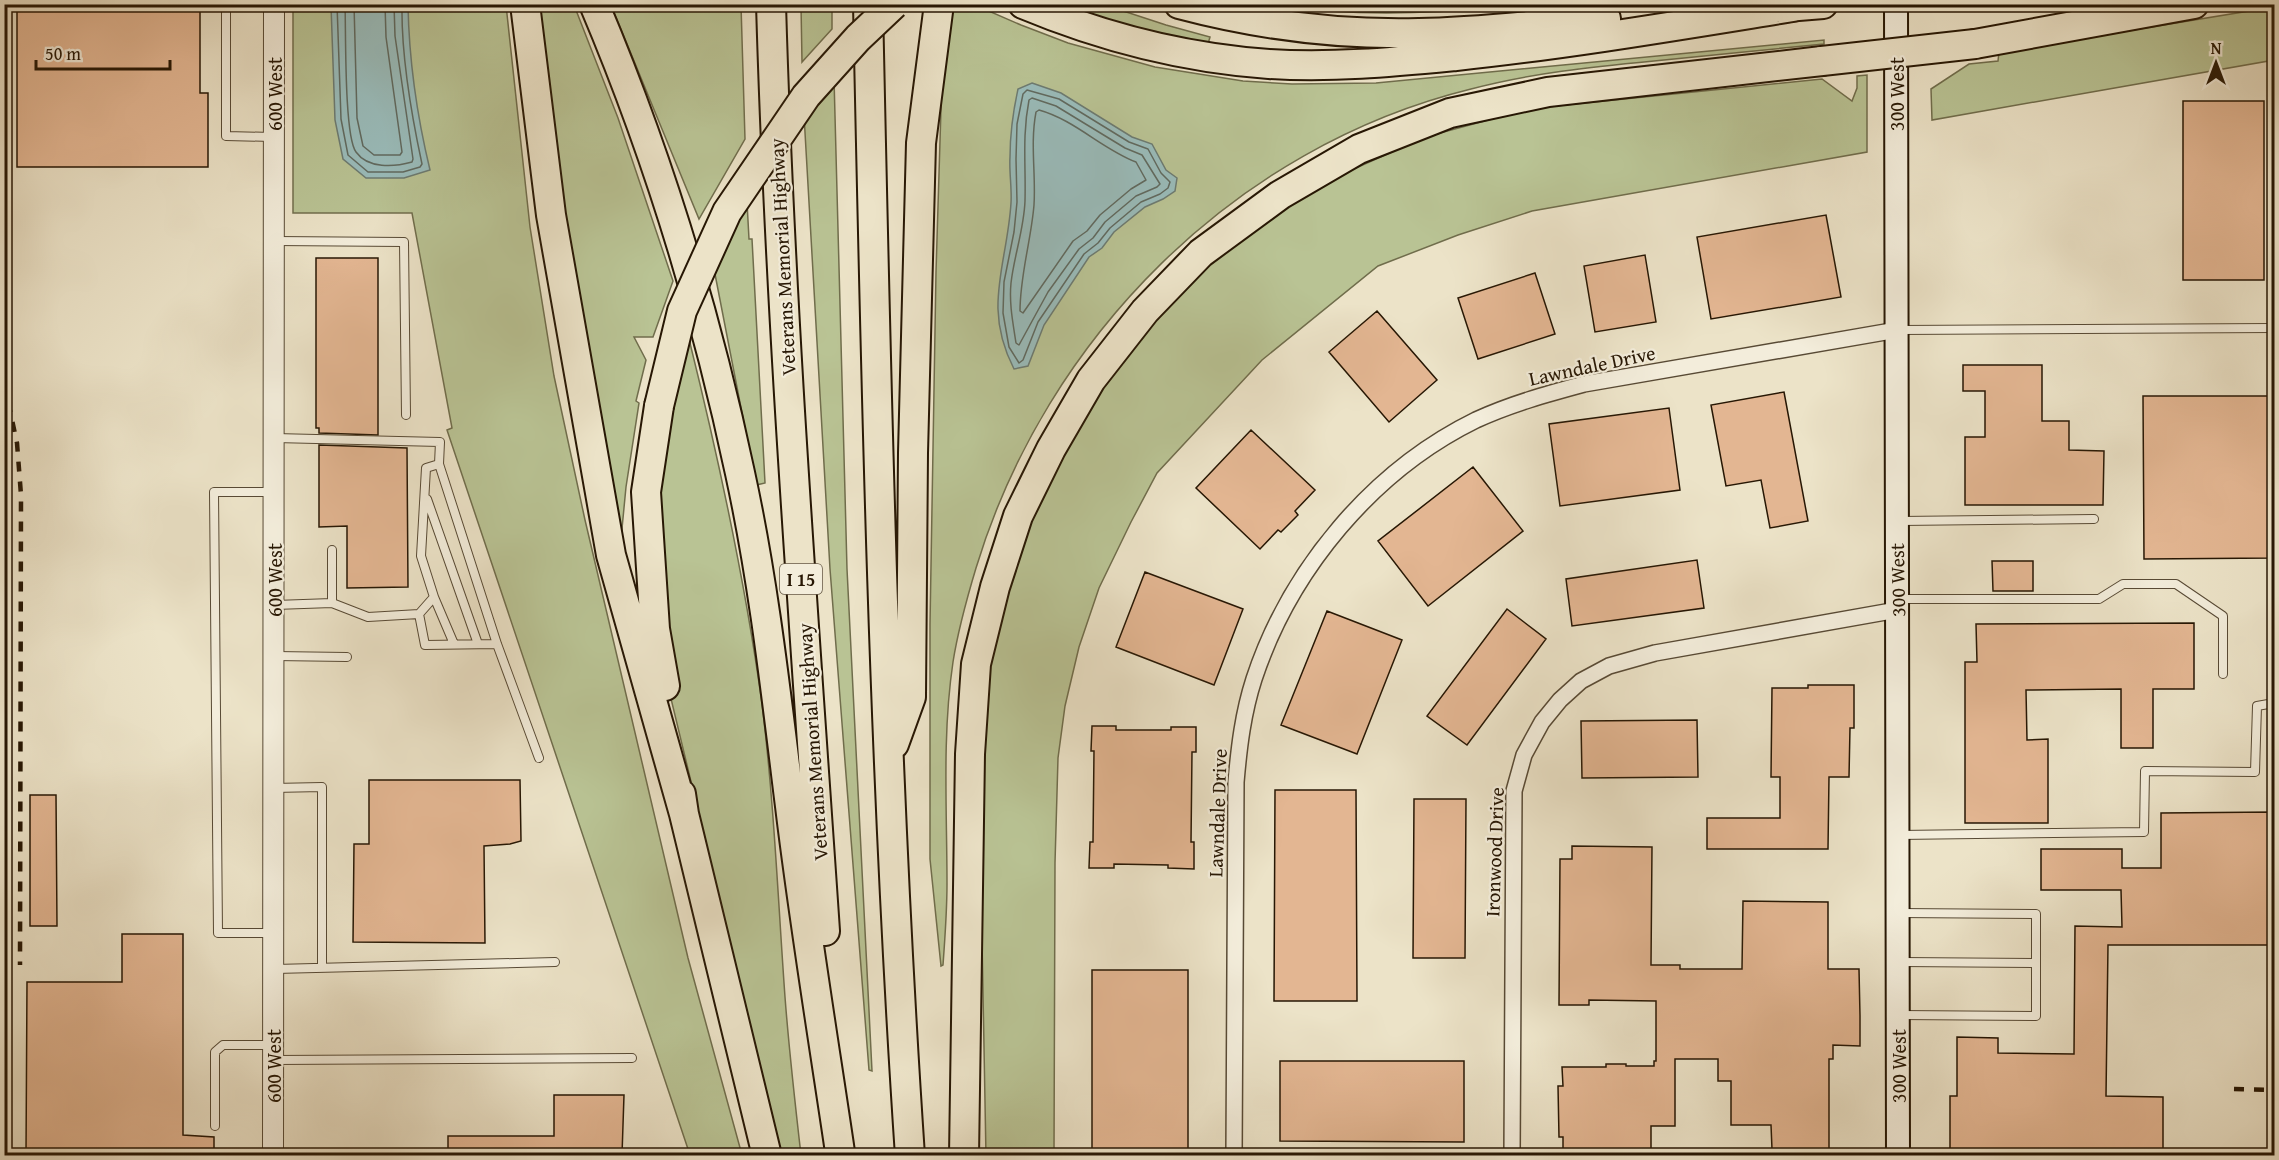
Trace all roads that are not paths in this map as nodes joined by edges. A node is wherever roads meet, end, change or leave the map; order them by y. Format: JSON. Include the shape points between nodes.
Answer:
{"nodes":[{"id":1,"x":226,"y":4,"type":"edge"},
{"id":2,"x":274,"y":4,"type":"edge"},
{"id":3,"x":525,"y":4,"type":"edge"},
{"id":4,"x":594,"y":4,"type":"edge"},
{"id":5,"x":771,"y":4,"type":"edge"},
{"id":6,"x":868,"y":4,"type":"edge"},
{"id":7,"x":894,"y":4,"type":"edge"},
{"id":8,"x":939,"y":4,"type":"edge"},
{"id":9,"x":1023,"y":4,"type":"edge"},
{"id":10,"x":1179,"y":4,"type":"edge"},
{"id":11,"x":1823,"y":4,"type":"edge"},
{"id":12,"x":1896,"y":4,"type":"edge"},
{"id":13,"x":2194,"y":4,"type":"edge"},
{"id":14,"x":1793,"y":7,"type":"junction"},
{"id":15,"x":274,"y":137,"type":"junction"},
{"id":16,"x":274,"y":241,"type":"junction"},
{"id":17,"x":2274,"y":327,"type":"edge"},
{"id":18,"x":1898,"y":330,"type":"junction"},
{"id":19,"x":406,"y":415,"type":"dead end"},
{"id":20,"x":274,"y":438,"type":"junction"},
{"id":21,"x":439,"y":464,"type":"junction"},
{"id":22,"x":274,"y":492,"type":"junction"},
{"id":23,"x":426,"y":495,"type":"junction"},
{"id":24,"x":2094,"y":519,"type":"dead end"},
{"id":25,"x":1896,"y":521,"type":"junction"},
{"id":26,"x":332,"y":550,"type":"dead end"},
{"id":27,"x":434,"y":597,"type":"junction"},
{"id":28,"x":332,"y":603,"type":"junction"},
{"id":29,"x":273,"y":605,"type":"junction"},
{"id":30,"x":1897,"y":605,"type":"junction"},
{"id":31,"x":419,"y":614,"type":"junction"},
{"id":32,"x":478,"y":644,"type":"junction"},
{"id":33,"x":454,"y":645,"type":"junction"},
{"id":34,"x":497,"y":645,"type":"junction"},
{"id":35,"x":273,"y":656,"type":"junction"},
{"id":36,"x":347,"y":657,"type":"dead end"},
{"id":37,"x":2223,"y":674,"type":"dead end"},
{"id":38,"x":2274,"y":703,"type":"edge"},
{"id":39,"x":889,"y":757,"type":"junction"},
{"id":40,"x":539,"y":758,"type":"dead end"},
{"id":41,"x":273,"y":788,"type":"junction"},
{"id":42,"x":684,"y":814,"type":"junction"},
{"id":43,"x":1897,"y":835,"type":"junction"},
{"id":44,"x":1898,"y":913,"type":"junction"},
{"id":45,"x":273,"y":933,"type":"junction"},
{"id":46,"x":555,"y":962,"type":"dead end"},
{"id":47,"x":1897,"y":962,"type":"junction"},
{"id":48,"x":2036,"y":963,"type":"junction"},
{"id":49,"x":322,"y":968,"type":"junction"},
{"id":50,"x":273,"y":969,"type":"junction"},
{"id":51,"x":1898,"y":1015,"type":"junction"},
{"id":52,"x":273,"y":1052,"type":"junction"},
{"id":53,"x":632,"y":1058,"type":"dead end"},
{"id":54,"x":215,"y":1126,"type":"dead end"},
{"id":55,"x":840,"y":1154,"type":"edge"},
{"id":56,"x":273,"y":1155,"type":"edge"},
{"id":57,"x":767,"y":1155,"type":"edge"},
{"id":58,"x":910,"y":1155,"type":"edge"},
{"id":59,"x":964,"y":1155,"type":"edge"},
{"id":60,"x":1234,"y":1155,"type":"edge"},
{"id":61,"x":1512,"y":1155,"type":"edge"},
{"id":62,"x":1898,"y":1155,"type":"edge"}],
"edges":[{"from":1,"to":15,"type":"lane","via":[[226,136]]},
{"from":2,"to":15,"type":"street","name":"600 West"},
{"from":3,"to":42,"type":"highway","via":[[551,214],[611,555]]},
{"from":4,"to":55,"type":"highway","via":[[675,225],[740,473],[773,662]]},
{"from":5,"to":55,"type":"highway","name":"Veterans Memorial Highway","number":"I 15","via":[[792,450]]},
{"from":6,"to":39,"type":"highway","via":[[874,349]]},
{"from":7,"to":42,"type":"highway","bridge":true,"via":[[806,96],[764,155],[727,212],[682,311],[659,406],[646,492],[656,629]]},
{"from":8,"to":39,"type":"highway","via":[[921,143],[911,697]]},
{"from":9,"to":14,"type":"highway","via":[[1085,28],[1176,51],[1260,63],[1334,65],[1526,49]]},
{"from":10,"to":14,"type":"highway","via":[[1293,27],[1388,34]]},
{"from":11,"to":14,"type":"highway"},
{"from":12,"to":18,"type":"main road","name":"300 West"},
{"from":13,"to":59,"type":"highway","bridge":true,"via":[[1974,44],[1548,92],[1450,113],[1359,149],[1280,195],[1201,253],[1145,310],[1091,380],[1018,516],[995,587],[976,664],[970,754]]},
{"from":15,"to":16,"type":"street","name":"600 West"},
{"from":16,"to":19,"type":"lane","via":[[405,242]]},
{"from":16,"to":20,"type":"street","name":"600 West"},
{"from":17,"to":18,"type":"lane"},
{"from":18,"to":25,"type":"main road","name":"300 West"},
{"from":18,"to":60,"type":"street","name":"Lawndale Drive","via":[[1584,384],[1495,412],[1433,446],[1395,474],[1361,505],[1322,550],[1272,632],[1254,680],[1239,746]]},
{"from":20,"to":21,"type":"lane","via":[[440,442]]},
{"from":20,"to":22,"type":"street","name":"600 West"},
{"from":21,"to":23,"type":"lane","via":[[426,468]]},
{"from":21,"to":34,"type":"lane"},
{"from":22,"to":29,"type":"street","name":"600 West"},
{"from":22,"to":45,"type":"lane","via":[[214,492],[218,933]]},
{"from":23,"to":27,"type":"lane","via":[[421,556]]},
{"from":23,"to":32,"type":"lane"},
{"from":24,"to":25,"type":"lane"},
{"from":25,"to":30,"type":"main road","name":"300 West"},
{"from":26,"to":28,"type":"lane"},
{"from":27,"to":31,"type":"lane"},
{"from":27,"to":33,"type":"lane"},
{"from":28,"to":29,"type":"lane"},
{"from":28,"to":31,"type":"lane","via":[[368,617]]},
{"from":29,"to":35,"type":"street","name":"600 West"},
{"from":30,"to":37,"type":"lane","via":[[2098,599],[2123,584],[2176,584],[2223,616]]},
{"from":30,"to":43,"type":"main road","name":"300 West"},
{"from":30,"to":61,"type":"street","name":"Ironwood Drive","via":[[1655,653],[1609,666],[1581,681],[1542,722],[1524,755],[1514,791]]},
{"from":31,"to":33,"type":"lane","via":[[425,645]]},
{"from":32,"to":33,"type":"lane"},
{"from":32,"to":34,"type":"lane"},
{"from":34,"to":40,"type":"lane"},
{"from":35,"to":36,"type":"lane"},
{"from":35,"to":41,"type":"street","name":"600 West"},
{"from":38,"to":43,"type":"lane","via":[[2257,706],[2255,772],[2145,771],[2144,832]]},
{"from":39,"to":58,"type":"highway"},
{"from":41,"to":45,"type":"street","name":"600 West"},
{"from":41,"to":49,"type":"lane","via":[[322,787]]},
{"from":42,"to":57,"type":"highway"},
{"from":43,"to":44,"type":"main road","name":"300 West"},
{"from":44,"to":47,"type":"main road","name":"300 West"},
{"from":44,"to":48,"type":"lane","via":[[2036,914]]},
{"from":45,"to":50,"type":"street","name":"600 West"},
{"from":46,"to":49,"type":"lane"},
{"from":47,"to":48,"type":"lane"},
{"from":47,"to":51,"type":"main road","name":"300 West"},
{"from":48,"to":51,"type":"lane","via":[[2036,1016]]},
{"from":49,"to":50,"type":"lane"},
{"from":50,"to":52,"type":"street","name":"600 West"},
{"from":51,"to":62,"type":"main road","name":"300 West"},
{"from":52,"to":53,"type":"lane"},
{"from":52,"to":54,"type":"lane","via":[[223,1045],[215,1052]]},
{"from":52,"to":56,"type":"street","name":"600 West"}]}
